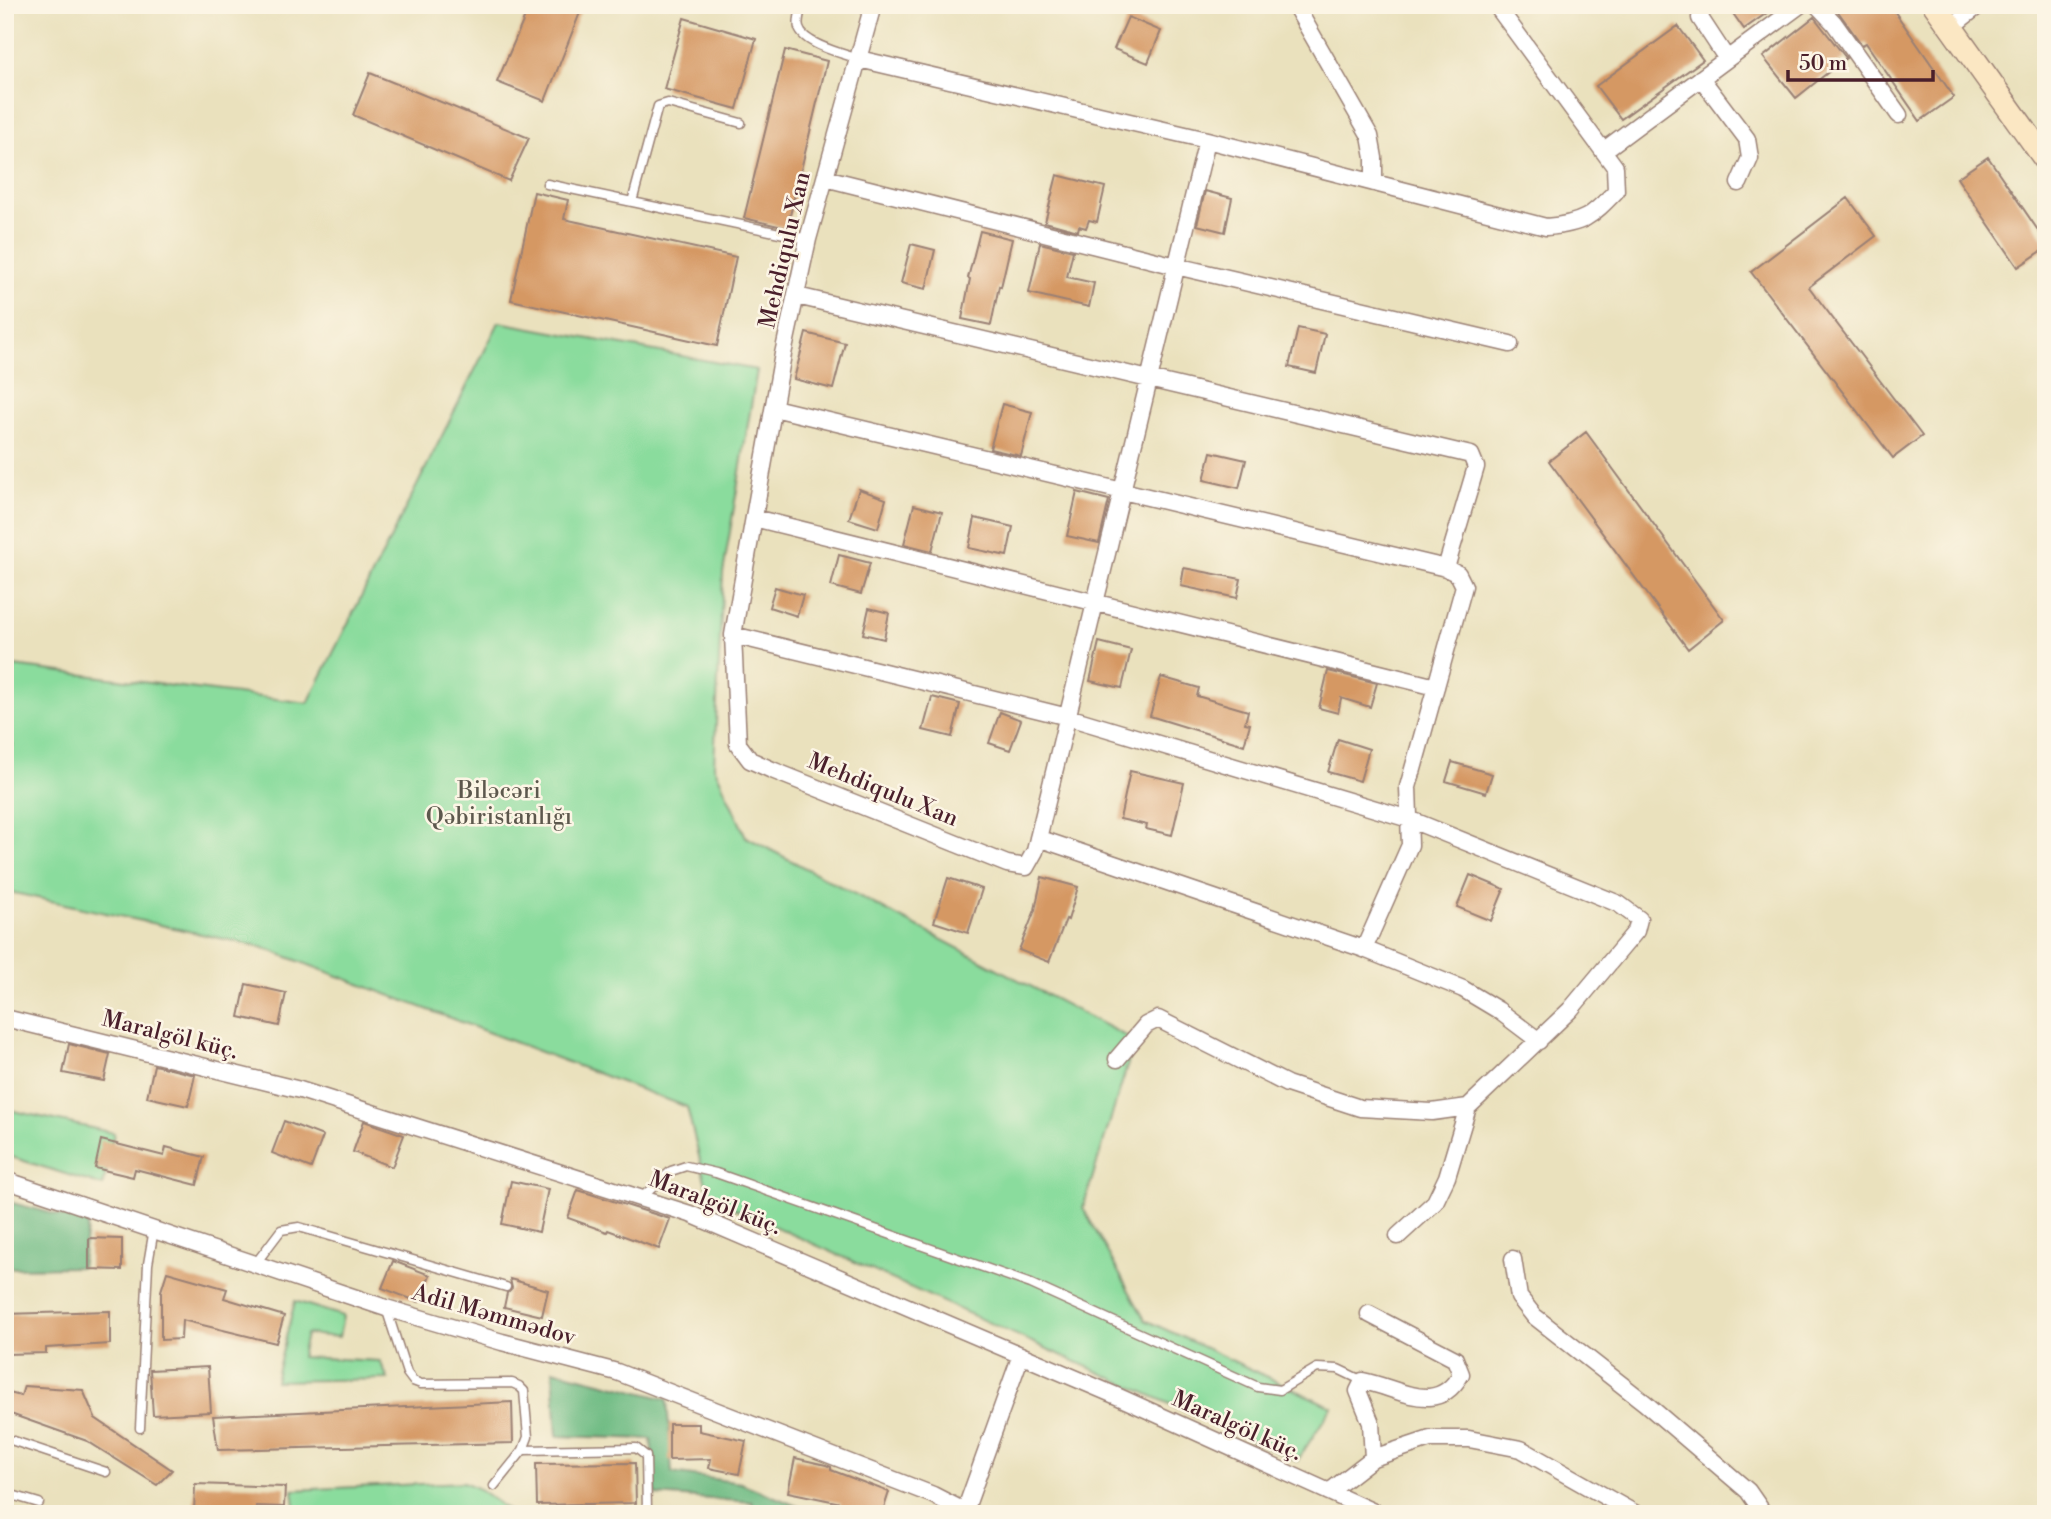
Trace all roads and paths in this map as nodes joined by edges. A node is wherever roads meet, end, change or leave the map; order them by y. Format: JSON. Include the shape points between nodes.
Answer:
{"nodes":[{"id":1,"x":802,"y":5,"type":"edge"},
{"id":2,"x":873,"y":5,"type":"edge"},
{"id":3,"x":1295,"y":5,"type":"edge"},
{"id":4,"x":1496,"y":5,"type":"edge"},
{"id":5,"x":1703,"y":5,"type":"edge"},
{"id":6,"x":1800,"y":5,"type":"edge"},
{"id":7,"x":1817,"y":5,"type":"edge"},
{"id":8,"x":1935,"y":5,"type":"edge"},
{"id":9,"x":1979,"y":5,"type":"edge"},
{"id":10,"x":1951,"y":27,"type":"junction"},
{"id":11,"x":859,"y":59,"type":"junction"},
{"id":12,"x":1727,"y":60,"type":"junction"},
{"id":13,"x":1701,"y":78,"type":"junction"},
{"id":14,"x":1899,"y":115,"type":"dead end"},
{"id":15,"x":741,"y":123,"type":"dead end"},
{"id":16,"x":1207,"y":141,"type":"junction"},
{"id":17,"x":1603,"y":151,"type":"junction"},
{"id":18,"x":2046,"y":160,"type":"edge"},
{"id":19,"x":825,"y":178,"type":"junction"},
{"id":20,"x":1374,"y":183,"type":"junction"},
{"id":21,"x":1739,"y":183,"type":"dead end"},
{"id":22,"x":547,"y":184,"type":"dead end"},
{"id":23,"x":632,"y":202,"type":"junction"},
{"id":24,"x":808,"y":239,"type":"junction"},
{"id":25,"x":1176,"y":266,"type":"junction"},
{"id":26,"x":797,"y":296,"type":"junction"},
{"id":27,"x":1510,"y":344,"type":"dead end"},
{"id":28,"x":1149,"y":380,"type":"junction"},
{"id":29,"x":774,"y":408,"type":"junction"},
{"id":30,"x":1122,"y":490,"type":"junction"},
{"id":31,"x":754,"y":518,"type":"junction"},
{"id":32,"x":1446,"y":568,"type":"junction"},
{"id":33,"x":1095,"y":602,"type":"junction"},
{"id":34,"x":733,"y":635,"type":"junction"},
{"id":35,"x":1436,"y":687,"type":"junction"},
{"id":36,"x":1068,"y":716,"type":"junction"},
{"id":37,"x":1409,"y":819,"type":"junction"},
{"id":38,"x":1038,"y":838,"type":"junction"},
{"id":39,"x":1364,"y":949,"type":"junction"},
{"id":40,"x":5,"y":1018,"type":"edge"},
{"id":41,"x":1539,"y":1041,"type":"junction"},
{"id":42,"x":1117,"y":1059,"type":"dead end"},
{"id":43,"x":1468,"y":1107,"type":"junction"},
{"id":44,"x":5,"y":1180,"type":"edge"},
{"id":45,"x":641,"y":1198,"type":"junction"},
{"id":46,"x":154,"y":1229,"type":"junction"},
{"id":47,"x":1398,"y":1236,"type":"dead end"},
{"id":48,"x":1513,"y":1259,"type":"dead end"},
{"id":49,"x":256,"y":1263,"type":"junction"},
{"id":50,"x":506,"y":1287,"type":"dead end"},
{"id":51,"x":386,"y":1308,"type":"junction"},
{"id":52,"x":1369,"y":1314,"type":"dead end"},
{"id":53,"x":1021,"y":1356,"type":"junction"},
{"id":54,"x":1363,"y":1381,"type":"junction"},
{"id":55,"x":139,"y":1428,"type":"dead end"},
{"id":56,"x":5,"y":1438,"type":"edge"},
{"id":57,"x":523,"y":1450,"type":"junction"},
{"id":58,"x":1373,"y":1458,"type":"junction"},
{"id":59,"x":106,"y":1472,"type":"dead end"},
{"id":60,"x":494,"y":1486,"type":"dead end"},
{"id":61,"x":1329,"y":1492,"type":"junction"},
{"id":62,"x":5,"y":1493,"type":"edge"},
{"id":63,"x":39,"y":1503,"type":"dead end"},
{"id":64,"x":647,"y":1511,"type":"junction"},
{"id":65,"x":967,"y":1512,"type":"edge"},
{"id":66,"x":584,"y":1514,"type":"edge"},
{"id":67,"x":742,"y":1514,"type":"edge"},
{"id":68,"x":1378,"y":1514,"type":"edge"},
{"id":69,"x":1636,"y":1514,"type":"edge"},
{"id":70,"x":1764,"y":1514,"type":"edge"}],
"edges":[{"from":1,"to":11,"type":"lane","via":[[799,31],[808,40]]},
{"from":2,"to":11,"type":"street","name":"Mehdiqulu Xan"},
{"from":3,"to":20,"type":"street","via":[[1370,136]]},
{"from":4,"to":17,"type":"street"},
{"from":5,"to":12,"type":"street","via":[[1700,18]]},
{"from":6,"to":12,"type":"street"},
{"from":7,"to":14,"type":"street"},
{"from":8,"to":10,"type":"main road"},
{"from":9,"to":10,"type":"street"},
{"from":10,"to":18,"type":"main road"},
{"from":11,"to":16,"type":"street"},
{"from":11,"to":19,"type":"street","name":"Mehdiqulu Xan"},
{"from":12,"to":13,"type":"street"},
{"from":13,"to":17,"type":"street"},
{"from":13,"to":21,"type":"street","via":[[1747,139],[1750,158]]},
{"from":15,"to":23,"type":"lane","via":[[668,103],[658,106]]},
{"from":16,"to":20,"type":"street"},
{"from":16,"to":25,"type":"street","name":"Mehdiqulu Xan"},
{"from":17,"to":20,"type":"street","via":[[1615,167],[1616,191],[1597,211],[1573,225],[1546,227]]},
{"from":19,"to":24,"type":"street","name":"Mehdiqulu Xan"},
{"from":19,"to":25,"type":"street"},
{"from":22,"to":23,"type":"lane"},
{"from":23,"to":24,"type":"lane"},
{"from":24,"to":26,"type":"street","name":"Mehdiqulu Xan"},
{"from":25,"to":27,"type":"street"},
{"from":25,"to":28,"type":"street","name":"Mehdiqulu Xan"},
{"from":26,"to":28,"type":"street"},
{"from":26,"to":29,"type":"street","name":"Mehdiqulu Xan"},
{"from":28,"to":30,"type":"street","name":"Mehdiqulu Xan"},
{"from":28,"to":32,"type":"street","via":[[1471,455],[1476,467]]},
{"from":29,"to":30,"type":"street"},
{"from":29,"to":31,"type":"street","name":"Mehdiqulu Xan"},
{"from":30,"to":32,"type":"street"},
{"from":30,"to":33,"type":"street","name":"Mehdiqulu Xan"},
{"from":31,"to":33,"type":"street"},
{"from":31,"to":34,"type":"street","name":"Mehdiqulu Xan"},
{"from":32,"to":35,"type":"street","via":[[1458,574],[1464,586]]},
{"from":33,"to":35,"type":"street"},
{"from":33,"to":36,"type":"street","name":"Mehdiqulu Xan"},
{"from":34,"to":36,"type":"street"},
{"from":34,"to":38,"type":"street","name":"Mehdiqulu Xan","via":[[738,744],[750,760],[1007,864],[1026,866]]},
{"from":35,"to":37,"type":"street","via":[[1408,788]]},
{"from":36,"to":37,"type":"street"},
{"from":36,"to":38,"type":"street","name":"Mehdiqulu Xan"},
{"from":37,"to":39,"type":"street","via":[[1410,845]]},
{"from":37,"to":41,"type":"street","via":[[1619,904],[1639,919],[1636,931]]},
{"from":38,"to":39,"type":"street"},
{"from":39,"to":41,"type":"street","via":[[1463,989]]},
{"from":40,"to":45,"type":"street","name":"Maralgöl küç.","via":[[300,1090]]},
{"from":41,"to":43,"type":"street"},
{"from":42,"to":43,"type":"street","via":[[1146,1025],[1158,1019],[1287,1084],[1360,1108],[1432,1112]]},
{"from":43,"to":47,"type":"street","via":[[1435,1202]]},
{"from":44,"to":46,"type":"street","name":"Adil Məmmədov"},
{"from":45,"to":53,"type":"street","name":"Maralgöl küç.","via":[[690,1213]]},
{"from":45,"to":54,"type":"lane","via":[[671,1171],[686,1166],[716,1173],[1031,1284],[1258,1387],[1280,1390],[1317,1368],[1338,1369]]},
{"from":46,"to":49,"type":"street","name":"Adil Məmmədov"},
{"from":46,"to":55,"type":"lane"},
{"from":48,"to":70,"type":"street","via":[[1519,1297],[1534,1316],[1738,1482]]},
{"from":49,"to":50,"type":"lane","via":[[281,1230],[299,1227]]},
{"from":49,"to":51,"type":"street","name":"Adil Məmmədov"},
{"from":51,"to":57,"type":"lane","via":[[413,1381],[512,1383],[524,1391],[528,1437]]},
{"from":51,"to":65,"type":"street","name":"Adil Məmmədov","via":[[617,1372],[933,1494]]},
{"from":52,"to":54,"type":"street","via":[[1455,1359],[1461,1374],[1454,1387],[1428,1399]]},
{"from":53,"to":61,"type":"street","name":"Maralgöl küç."},
{"from":53,"to":65,"type":"street"},
{"from":54,"to":58,"type":"street","via":[[1359,1391],[1371,1423]]},
{"from":56,"to":59,"type":"lane"},
{"from":57,"to":60,"type":"lane"},
{"from":57,"to":64,"type":"lane","via":[[635,1448],[646,1456]]},
{"from":58,"to":61,"type":"street"},
{"from":58,"to":69,"type":"street","via":[[1430,1439],[1469,1439],[1521,1449]]},
{"from":61,"to":68,"type":"street","name":"Maralgöl küç."},
{"from":62,"to":63,"type":"lane"},
{"from":64,"to":66,"type":"lane"},
{"from":64,"to":67,"type":"lane"}]}
